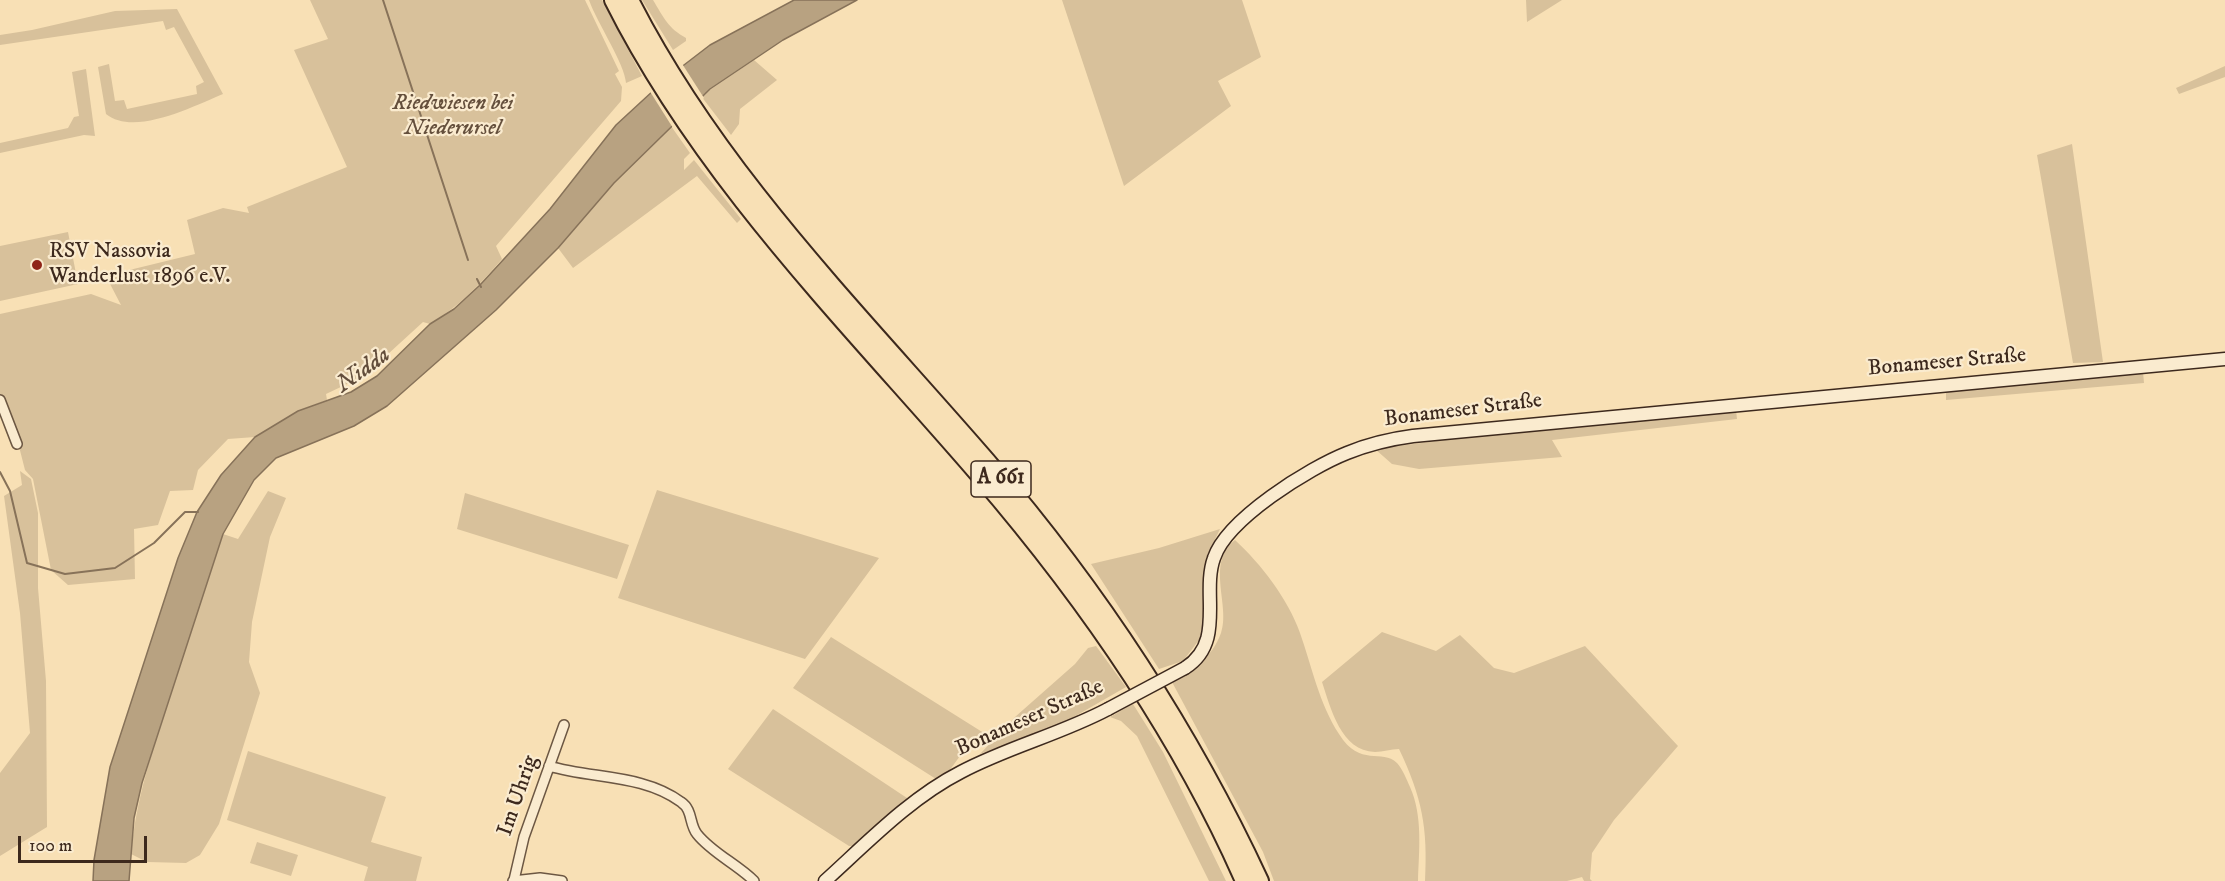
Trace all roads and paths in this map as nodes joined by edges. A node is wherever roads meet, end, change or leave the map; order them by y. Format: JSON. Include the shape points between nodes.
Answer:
{"nodes":[{"id":1,"x":613,"y":0,"type":"edge"},
{"id":2,"x":630,"y":0,"type":"edge"},
{"id":3,"x":660,"y":67,"type":"junction"},
{"id":4,"x":690,"y":114,"type":"junction"},
{"id":5,"x":2225,"y":359,"type":"edge"},
{"id":6,"x":0,"y":400,"type":"edge"},
{"id":7,"x":16,"y":444,"type":"dead end"},
{"id":8,"x":564,"y":725,"type":"dead end"},
{"id":9,"x":549,"y":766,"type":"junction"},
{"id":10,"x":513,"y":880,"type":"edge"},
{"id":11,"x":562,"y":881,"type":"edge"},
{"id":12,"x":754,"y":881,"type":"edge"},
{"id":13,"x":825,"y":881,"type":"edge"},
{"id":14,"x":1244,"y":881,"type":"edge"},
{"id":15,"x":1260,"y":881,"type":"edge"}],
"edges":[{"from":1,"to":3,"type":"highway","number":"A 661"},
{"from":2,"to":3,"type":"highway","number":"A 661"},
{"from":3,"to":4,"type":"highway","number":"A 661"},
{"from":4,"to":14,"type":"highway","number":"A 661","via":[[792,261],[998,498],[1093,620],[1162,728]]},
{"from":4,"to":15,"type":"highway","number":"A 661","via":[[994,470],[1102,606],[1177,722]]},
{"from":5,"to":13,"type":"street","name":"Bonameser Straße","bridge":true,"via":[[1728,404],[1373,443],[1305,475],[1225,536],[1211,567],[1210,630],[1198,656],[1185,668],[1074,726],[947,779],[912,804]]},
{"from":6,"to":7,"type":"street"},
{"from":8,"to":9,"type":"street","name":"Im Uhrig"},
{"from":9,"to":10,"type":"street","name":"Im Uhrig"},
{"from":9,"to":12,"type":"street","via":[[620,778],[671,796],[689,809],[698,835]]},
{"from":10,"to":11,"type":"street","name":"Im Uhrig"}]}
